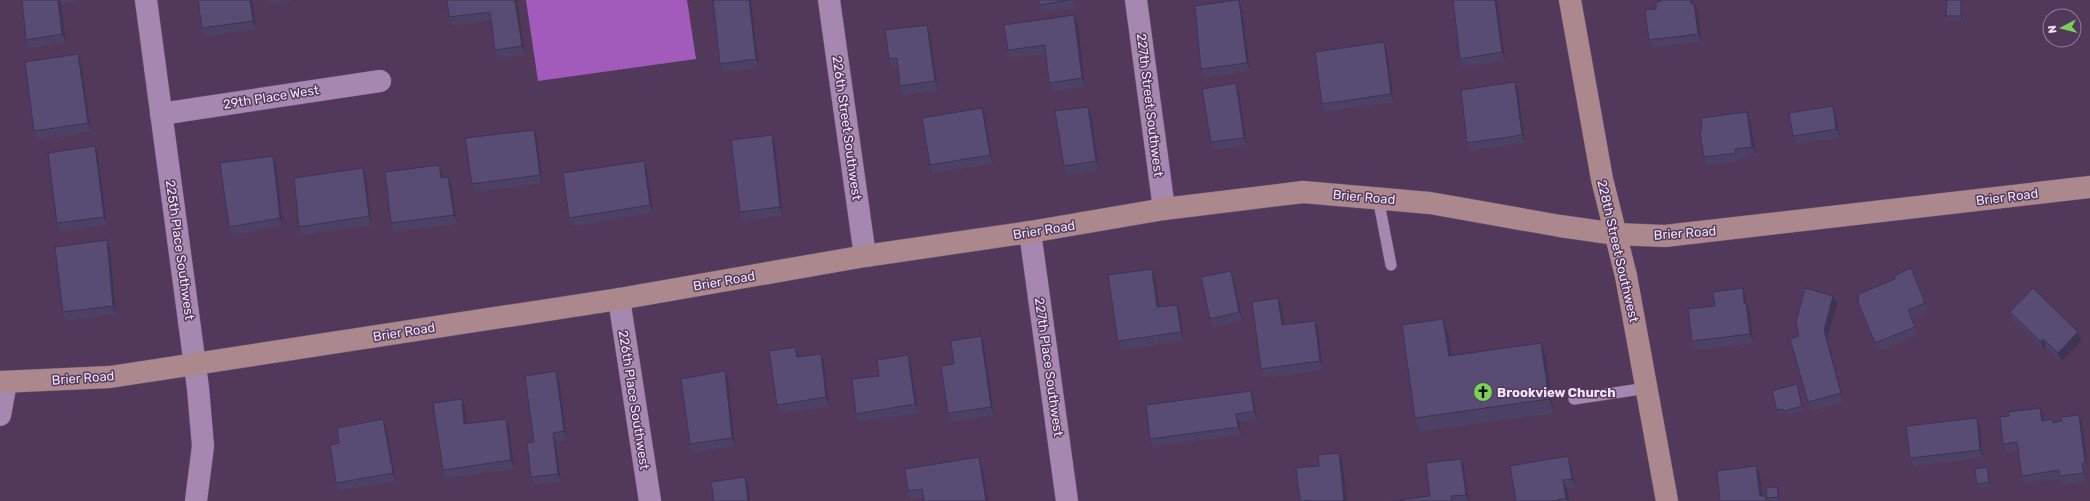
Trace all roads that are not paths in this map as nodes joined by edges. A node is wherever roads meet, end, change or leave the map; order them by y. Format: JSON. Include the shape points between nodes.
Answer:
{"nodes":[{"id":1,"x":146,"y":0,"type":"edge"},
{"id":2,"x":828,"y":0,"type":"edge"},
{"id":3,"x":1136,"y":0,"type":"edge"},
{"id":4,"x":1570,"y":0,"type":"edge"},
{"id":5,"x":380,"y":81,"type":"dead end"},
{"id":6,"x":161,"y":114,"type":"junction"},
{"id":7,"x":2090,"y":187,"type":"edge"},
{"id":8,"x":1378,"y":198,"type":"junction"},
{"id":9,"x":1164,"y":209,"type":"junction"},
{"id":10,"x":1030,"y":232,"type":"junction"},
{"id":11,"x":1616,"y":234,"type":"junction"},
{"id":12,"x":865,"y":256,"type":"junction"},
{"id":13,"x":1391,"y":265,"type":"dead end"},
{"id":14,"x":619,"y":299,"type":"junction"},
{"id":15,"x":195,"y":364,"type":"junction"},
{"id":16,"x":3,"y":383,"type":"edge"},
{"id":17,"x":1647,"y":388,"type":"junction"},
{"id":18,"x":1574,"y":399,"type":"dead end"},
{"id":19,"x":0,"y":415,"type":"edge"},
{"id":20,"x":196,"y":501,"type":"edge"},
{"id":21,"x":650,"y":501,"type":"edge"},
{"id":22,"x":1067,"y":501,"type":"edge"},
{"id":23,"x":1667,"y":501,"type":"edge"}],
"edges":[{"from":1,"to":6,"type":"street","name":"225th Place Southwest"},
{"from":2,"to":12,"type":"street","name":"226th Street Southwest"},
{"from":3,"to":9,"type":"street","name":"227th Street Southwest"},
{"from":4,"to":11,"type":"main road","name":"228th Street Southwest","via":[[1602,179]]},
{"from":5,"to":6,"type":"street","name":"29th Place West"},
{"from":6,"to":15,"type":"street","name":"225th Place Southwest"},
{"from":7,"to":11,"type":"main road","name":"Brier Road","via":[[1665,236]]},
{"from":8,"to":9,"type":"main road","name":"Brier Road","via":[[1303,192]]},
{"from":8,"to":11,"type":"main road","name":"Brier Road","via":[[1430,203]]},
{"from":8,"to":13,"type":"lane"},
{"from":9,"to":10,"type":"main road","name":"Brier Road"},
{"from":10,"to":12,"type":"main road","name":"Brier Road"},
{"from":10,"to":22,"type":"street","name":"227th Place Southwest"},
{"from":11,"to":17,"type":"main road","name":"228th Street Southwest"},
{"from":12,"to":14,"type":"main road","name":"Brier Road"},
{"from":14,"to":15,"type":"main road","name":"Brier Road"},
{"from":14,"to":21,"type":"street","name":"226th Place Southwest"},
{"from":15,"to":16,"type":"main road","name":"Brier Road","via":[[110,378]]},
{"from":15,"to":20,"type":"street","name":"225th Place Southwest","via":[[203,446]]},
{"from":16,"to":19,"type":"street"},
{"from":17,"to":18,"type":"lane"},
{"from":17,"to":23,"type":"main road","name":"228th Street Southwest"}]}
